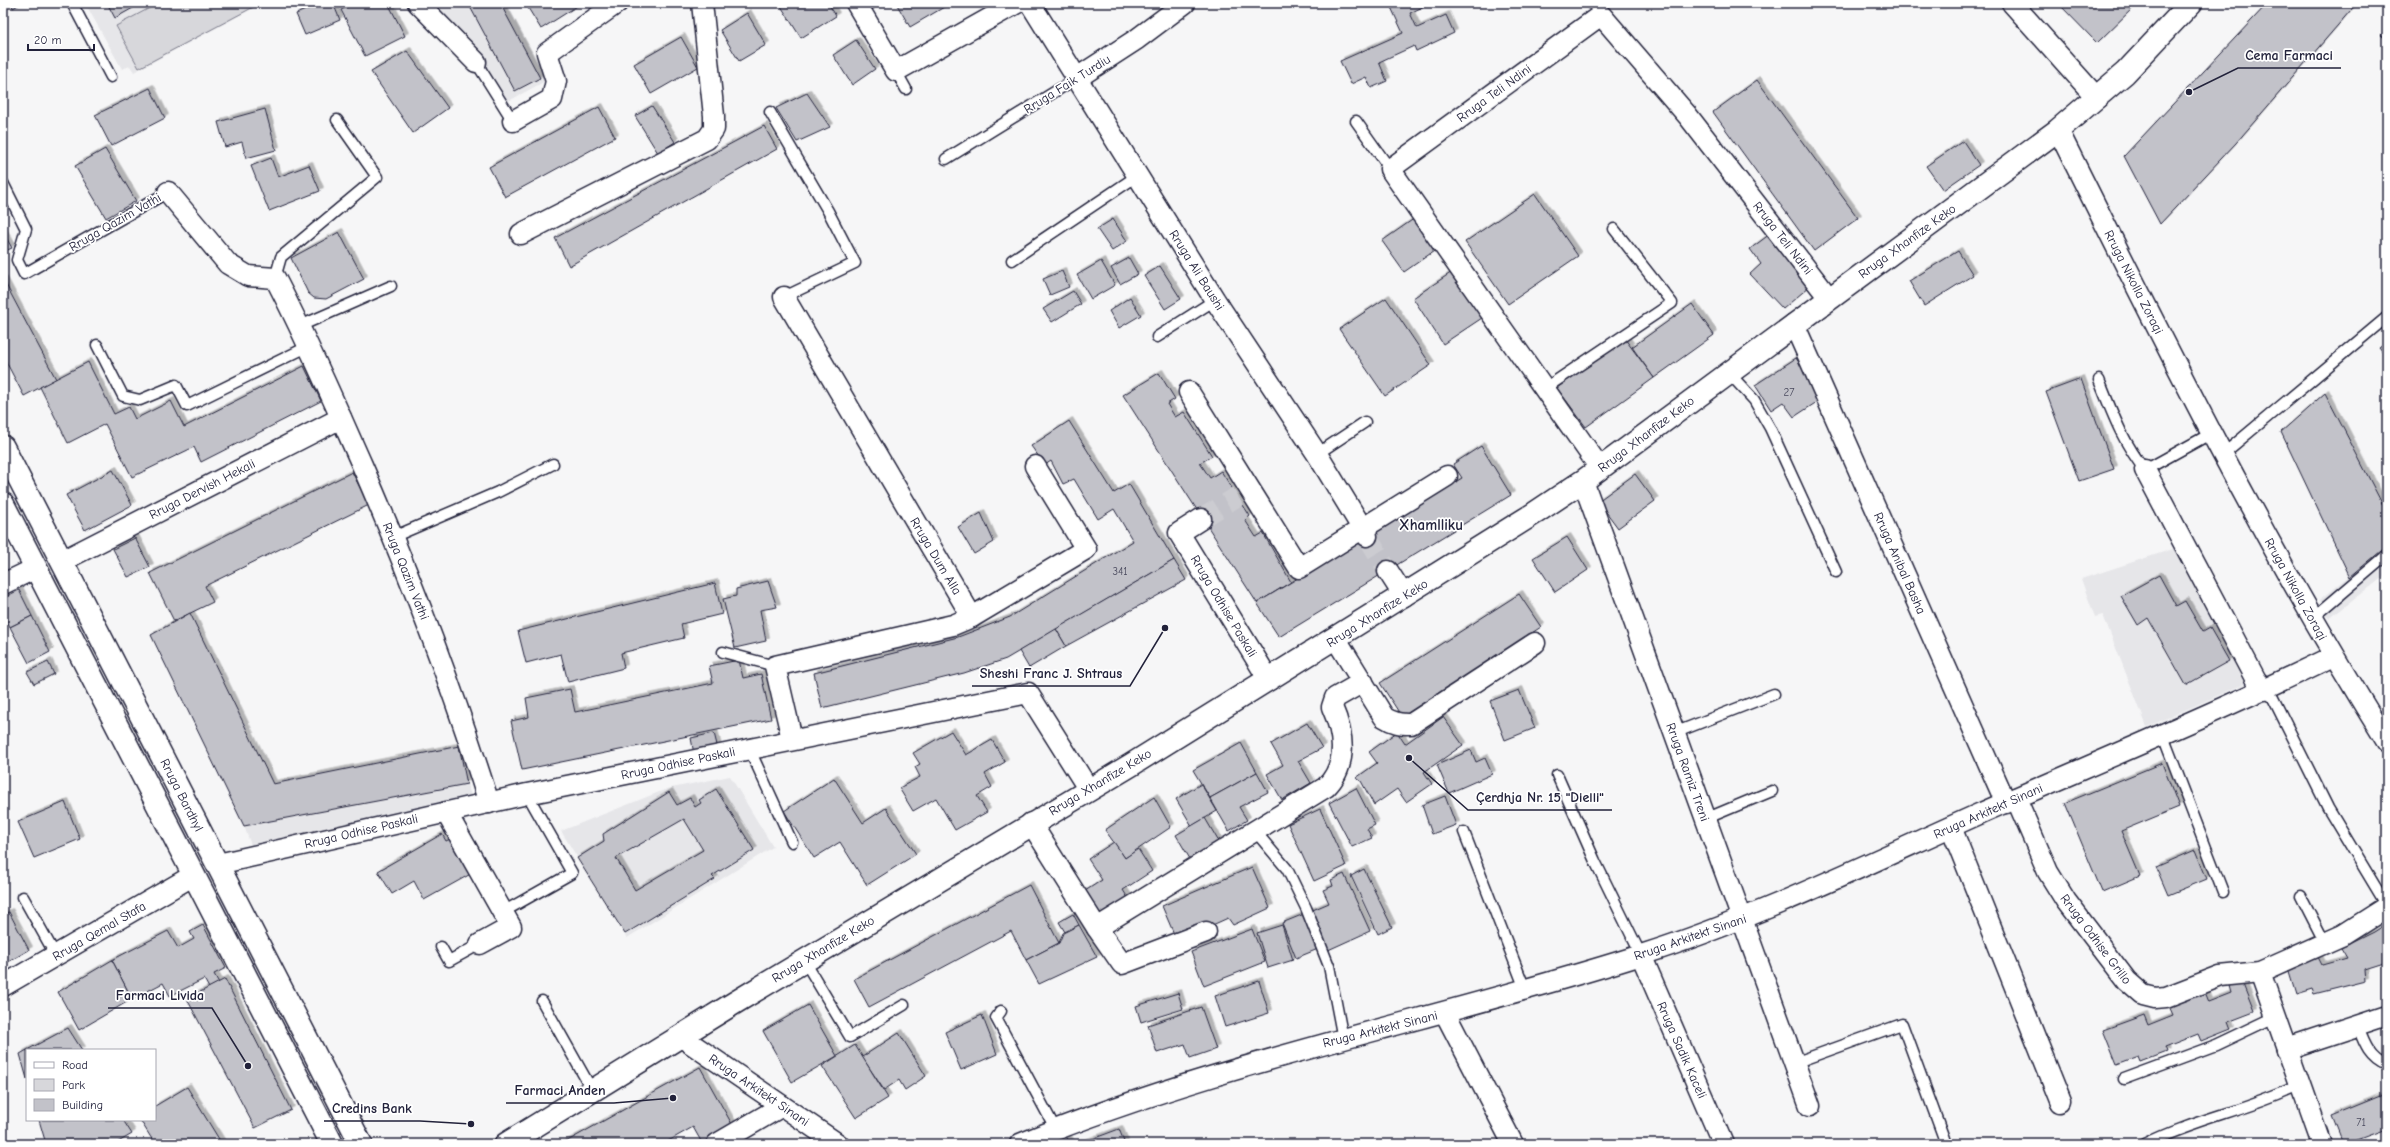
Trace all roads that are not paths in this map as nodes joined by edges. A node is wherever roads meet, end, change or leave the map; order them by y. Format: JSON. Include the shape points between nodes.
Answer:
{"nodes":[{"id":1,"x":72,"y":3,"type":"edge"},
{"id":2,"x":418,"y":3,"type":"edge"},
{"id":3,"x":617,"y":3,"type":"edge"},
{"id":4,"x":702,"y":3,"type":"edge"},
{"id":5,"x":856,"y":3,"type":"edge"},
{"id":6,"x":1017,"y":3,"type":"edge"},
{"id":7,"x":1030,"y":3,"type":"edge"},
{"id":8,"x":1185,"y":3,"type":"edge"},
{"id":9,"x":2012,"y":3,"type":"edge"},
{"id":10,"x":2192,"y":3,"type":"edge"},
{"id":11,"x":1596,"y":9,"type":"edge"},
{"id":12,"x":476,"y":62,"type":"joint"},
{"id":13,"x":896,"y":71,"type":"junction"},
{"id":14,"x":111,"y":77,"type":"dead end"},
{"id":15,"x":1077,"y":78,"type":"junction"},
{"id":16,"x":906,"y":89,"type":"dead end"},
{"id":17,"x":2097,"y":98,"type":"junction"},
{"id":18,"x":770,"y":112,"type":"dead end"},
{"id":19,"x":337,"y":120,"type":"dead end"},
{"id":20,"x":513,"y":121,"type":"joint"},
{"id":21,"x":1356,"y":121,"type":"dead end"},
{"id":22,"x":2058,"y":130,"type":"junction"},
{"id":23,"x":946,"y":159,"type":"dead end"},
{"id":24,"x":1390,"y":169,"type":"junction"},
{"id":25,"x":1137,"y":176,"type":"junction"},
{"id":26,"x":3,"y":183,"type":"edge"},
{"id":27,"x":168,"y":192,"type":"joint"},
{"id":28,"x":1614,"y":229,"type":"dead end"},
{"id":29,"x":521,"y":234,"type":"dead end"},
{"id":30,"x":1012,"y":260,"type":"dead end"},
{"id":31,"x":275,"y":278,"type":"junction"},
{"id":32,"x":392,"y":286,"type":"dead end"},
{"id":33,"x":784,"y":297,"type":"joint"},
{"id":34,"x":1830,"y":298,"type":"junction"},
{"id":35,"x":1215,"y":300,"type":"junction"},
{"id":36,"x":2387,"y":317,"type":"edge"},
{"id":37,"x":1794,"y":324,"type":"junction"},
{"id":38,"x":300,"y":326,"type":"junction"},
{"id":39,"x":1157,"y":337,"type":"dead end"},
{"id":40,"x":97,"y":345,"type":"dead end"},
{"id":41,"x":309,"y":346,"type":"junction"},
{"id":42,"x":1728,"y":372,"type":"junction"},
{"id":43,"x":2099,"y":380,"type":"dead end"},
{"id":44,"x":1544,"y":389,"type":"junction"},
{"id":45,"x":1189,"y":392,"type":"dead end"},
{"id":46,"x":341,"y":418,"type":"junction"},
{"id":47,"x":1365,"y":422,"type":"dead end"},
{"id":48,"x":2210,"y":434,"type":"junction"},
{"id":49,"x":3,"y":447,"type":"edge"},
{"id":50,"x":1317,"y":454,"type":"junction"},
{"id":51,"x":2222,"y":456,"type":"junction"},
{"id":52,"x":553,"y":464,"type":"dead end"},
{"id":53,"x":1035,"y":466,"type":"dead end"},
{"id":54,"x":1600,"y":468,"type":"junction"},
{"id":55,"x":2145,"y":470,"type":"junction"},
{"id":56,"x":1447,"y":476,"type":"dead end"},
{"id":57,"x":1582,"y":481,"type":"junction"},
{"id":58,"x":3,"y":504,"type":"edge"},
{"id":59,"x":1201,"y":519,"type":"tunnel mouth"},
{"id":60,"x":1365,"y":532,"type":"junction"},
{"id":61,"x":393,"y":537,"type":"junction"},
{"id":62,"x":2387,"y":555,"type":"edge"},
{"id":63,"x":62,"y":561,"type":"junction"},
{"id":64,"x":36,"y":568,"type":"junction"},
{"id":65,"x":1388,"y":570,"type":"tunnel mouth"},
{"id":66,"x":1836,"y":572,"type":"dead end"},
{"id":67,"x":3,"y":584,"type":"edge"},
{"id":68,"x":1404,"y":596,"type":"junction"},
{"id":69,"x":972,"y":617,"type":"junction"},
{"id":70,"x":2313,"y":618,"type":"junction"},
{"id":71,"x":1336,"y":639,"type":"junction"},
{"id":72,"x":1535,"y":643,"type":"dead end"},
{"id":73,"x":723,"y":652,"type":"dead end"},
{"id":74,"x":2333,"y":656,"type":"junction"},
{"id":75,"x":775,"y":666,"type":"junction"},
{"id":76,"x":1269,"y":680,"type":"junction"},
{"id":77,"x":1363,"y":682,"type":"junction"},
{"id":78,"x":2264,"y":690,"type":"junction"},
{"id":79,"x":1774,"y":694,"type":"dead end"},
{"id":80,"x":1674,"y":734,"type":"junction"},
{"id":81,"x":2163,"y":736,"type":"junction"},
{"id":82,"x":792,"y":739,"type":"junction"},
{"id":83,"x":2387,"y":742,"type":"edge"},
{"id":84,"x":749,"y":748,"type":"junction"},
{"id":85,"x":1557,"y":775,"type":"dead end"},
{"id":86,"x":1089,"y":790,"type":"junction"},
{"id":87,"x":1772,"y":791,"type":"dead end"},
{"id":88,"x":528,"y":794,"type":"junction"},
{"id":89,"x":2011,"y":800,"type":"junction"},
{"id":90,"x":489,"y":802,"type":"junction"},
{"id":91,"x":446,"y":812,"type":"junction"},
{"id":92,"x":1705,"y":819,"type":"junction"},
{"id":93,"x":1031,"y":823,"type":"junction"},
{"id":94,"x":1951,"y":827,"type":"junction"},
{"id":95,"x":1255,"y":831,"type":"junction"},
{"id":96,"x":1464,"y":832,"type":"dead end"},
{"id":97,"x":792,"y":842,"type":"dead end"},
{"id":98,"x":218,"y":864,"type":"junction"},
{"id":99,"x":194,"y":875,"type":"junction"},
{"id":100,"x":2224,"y":892,"type":"dead end"},
{"id":101,"x":2301,"y":896,"type":"dead end"},
{"id":102,"x":23,"y":898,"type":"dead end"},
{"id":103,"x":2387,"y":907,"type":"edge"},
{"id":104,"x":503,"y":912,"type":"junction"},
{"id":105,"x":1743,"y":920,"type":"junction"},
{"id":106,"x":1097,"y":928,"type":"junction"},
{"id":107,"x":1206,"y":932,"type":"dead end"},
{"id":108,"x":2325,"y":943,"type":"junction"},
{"id":109,"x":480,"y":944,"type":"joint"},
{"id":110,"x":441,"y":947,"type":"dead end"},
{"id":111,"x":1641,"y":955,"type":"junction"},
{"id":112,"x":56,"y":956,"type":"junction"},
{"id":113,"x":804,"y":960,"type":"junction"},
{"id":114,"x":2260,"y":972,"type":"junction"},
{"id":115,"x":3,"y":986,"type":"edge"},
{"id":116,"x":1525,"y":989,"type":"junction"},
{"id":117,"x":542,"y":1001,"type":"dead end"},
{"id":118,"x":904,"y":1005,"type":"dead end"},
{"id":119,"x":1001,"y":1012,"type":"dead end"},
{"id":120,"x":1445,"y":1013,"type":"junction"},
{"id":121,"x":2387,"y":1016,"type":"edge"},
{"id":122,"x":2275,"y":1017,"type":"junction"},
{"id":123,"x":2358,"y":1027,"type":"junction"},
{"id":124,"x":680,"y":1036,"type":"junction"},
{"id":125,"x":1343,"y":1039,"type":"junction"},
{"id":126,"x":2287,"y":1049,"type":"junction"},
{"id":127,"x":1794,"y":1063,"type":"junction"},
{"id":128,"x":2387,"y":1065,"type":"edge"},
{"id":129,"x":2124,"y":1079,"type":"dead end"},
{"id":130,"x":2300,"y":1085,"type":"junction"},
{"id":131,"x":592,"y":1090,"type":"junction"},
{"id":132,"x":2061,"y":1102,"type":"dead end"},
{"id":133,"x":782,"y":1106,"type":"junction"},
{"id":134,"x":1810,"y":1106,"type":"dead end"},
{"id":135,"x":1056,"y":1130,"type":"junction"},
{"id":136,"x":332,"y":1144,"type":"edge"},
{"id":137,"x":361,"y":1144,"type":"edge"},
{"id":138,"x":506,"y":1144,"type":"edge"},
{"id":139,"x":717,"y":1144,"type":"edge"},
{"id":140,"x":838,"y":1144,"type":"edge"},
{"id":141,"x":1020,"y":1144,"type":"edge"},
{"id":142,"x":1513,"y":1144,"type":"edge"},
{"id":143,"x":1723,"y":1144,"type":"edge"},
{"id":144,"x":1946,"y":1144,"type":"edge"},
{"id":145,"x":2145,"y":1144,"type":"edge"},
{"id":146,"x":2321,"y":1144,"type":"edge"}],
"edges":[{"from":1,"to":14,"type":"lane"},
{"from":2,"to":12,"type":"street"},
{"from":3,"to":20,"type":"street","via":[[547,53],[556,81],[552,99]]},
{"from":4,"to":29,"type":"street","via":[[714,116],[714,129],[707,139]]},
{"from":5,"to":13,"type":"street"},
{"from":6,"to":13,"type":"street"},
{"from":7,"to":15,"type":"street","name":"Rruga Ali Baushi"},
{"from":8,"to":15,"type":"street","name":"Rruga Faik Turdiu","via":[[1137,39]]},
{"from":9,"to":17,"type":"street"},
{"from":10,"to":17,"type":"main road","name":"Rruga Xhanfize Keko","via":[[2125,73]]},
{"from":11,"to":24,"type":"street","name":"Rruga Teli Ndini"},
{"from":11,"to":34,"type":"street","name":"Rruga Teli Ndini","via":[[1688,116]]},
{"from":12,"to":20,"type":"lane"},
{"from":13,"to":16,"type":"lane"},
{"from":15,"to":23,"type":"lane","name":"Rruga Faik Turdiu"},
{"from":15,"to":25,"type":"street","name":"Rruga Ali Baushi"},
{"from":17,"to":22,"type":"main road","name":"Rruga Xhanfize Keko"},
{"from":18,"to":33,"type":"lane","via":[[855,263]]},
{"from":19,"to":31,"type":"lane","via":[[377,177],[281,257]]},
{"from":21,"to":24,"type":"lane"},
{"from":22,"to":34,"type":"main road","name":"Rruga Xhanfize Keko"},
{"from":22,"to":48,"type":"street","name":"Rruga Nikolla Zoraqi"},
{"from":24,"to":44,"type":"street"},
{"from":25,"to":30,"type":"lane"},
{"from":25,"to":35,"type":"street","name":"Rruga Ali Baushi"},
{"from":26,"to":27,"type":"lane","name":"Rruga Qazim Vathi","via":[[26,229],[17,260],[24,274]]},
{"from":27,"to":31,"type":"street","name":"Rruga Qazim Vathi","via":[[228,264],[248,276]]},
{"from":28,"to":44,"type":"lane","via":[[1672,303]]},
{"from":31,"to":38,"type":"street","name":"Rruga Qazim Vathi"},
{"from":32,"to":38,"type":"lane"},
{"from":33,"to":69,"type":"street","name":"Rruga Dum Alla"},
{"from":34,"to":37,"type":"main road","name":"Rruga Xhanfize Keko"},
{"from":35,"to":39,"type":"lane"},
{"from":35,"to":50,"type":"street","name":"Rruga Ali Baushi"},
{"from":36,"to":51,"type":"lane"},
{"from":37,"to":42,"type":"main road","name":"Rruga Xhanfize Keko"},
{"from":37,"to":89,"type":"street","name":"Rruga Anibal Basha"},
{"from":38,"to":41,"type":"street","name":"Rruga Qazim Vathi"},
{"from":40,"to":41,"type":"lane","via":[[123,396],[140,400],[176,385],[187,406]]},
{"from":41,"to":46,"type":"street","name":"Rruga Qazim Vathi"},
{"from":42,"to":54,"type":"main road","name":"Rruga Xhanfize Keko"},
{"from":42,"to":66,"type":"lane","via":[[1754,400],[1770,428]]},
{"from":43,"to":55,"type":"lane","via":[[2132,455]]},
{"from":44,"to":54,"type":"street"},
{"from":45,"to":60,"type":"street","via":[[1243,493],[1299,568]]},
{"from":46,"to":61,"type":"street","name":"Rruga Qazim Vathi"},
{"from":46,"to":63,"type":"street","name":"Rruga Dervish Hekali"},
{"from":47,"to":50,"type":"lane"},
{"from":48,"to":51,"type":"street","name":"Rruga Nikolla Zoraqi"},
{"from":48,"to":55,"type":"lane"},
{"from":49,"to":63,"type":"main road","name":"Rruga Bardhyl"},
{"from":50,"to":60,"type":"street","name":"Rruga Ali Baushi"},
{"from":51,"to":70,"type":"street","name":"Rruga Nikolla Zoraqi"},
{"from":52,"to":61,"type":"lane","via":[[498,492]]},
{"from":53,"to":69,"type":"street","via":[[1086,549]]},
{"from":54,"to":57,"type":"main road","name":"Rruga Xhanfize Keko"},
{"from":55,"to":78,"type":"street","via":[[2256,680]]},
{"from":56,"to":60,"type":"street"},
{"from":57,"to":68,"type":"main road","name":"Rruga Xhanfize Keko"},
{"from":57,"to":80,"type":"street","name":"Rruga Ramiz Treni"},
{"from":58,"to":64,"type":"main road","name":"Rruga Bardhyl"},
{"from":59,"to":76,"type":"street","name":"Rruga Odhise Paskali","via":[[1179,532]]},
{"from":61,"to":90,"type":"street","name":"Rruga Qazim Vathi","via":[[429,630]]},
{"from":62,"to":70,"type":"lane"},
{"from":63,"to":98,"type":"main road","name":"Rruga Bardhyl"},
{"from":64,"to":67,"type":"street"},
{"from":64,"to":99,"type":"main road","name":"Rruga Bardhyl"},
{"from":65,"to":68,"type":"street"},
{"from":68,"to":71,"type":"main road","name":"Rruga Xhanfize Keko"},
{"from":69,"to":75,"type":"street","via":[[934,630]]},
{"from":70,"to":74,"type":"street","name":"Rruga Nikolla Zoraqi"},
{"from":71,"to":76,"type":"main road","name":"Rruga Xhanfize Keko"},
{"from":71,"to":77,"type":"street"},
{"from":72,"to":77,"type":"street","via":[[1411,724],[1391,722],[1384,717]]},
{"from":73,"to":75,"type":"lane"},
{"from":74,"to":78,"type":"street","name":"Rruga Arkitekt Sinani"},
{"from":74,"to":83,"type":"street","name":"Rruga Nikolla Zoraqi"},
{"from":75,"to":82,"type":"street"},
{"from":76,"to":86,"type":"main road","name":"Rruga Xhanfize Keko"},
{"from":77,"to":95,"type":"street","via":[[1335,698],[1332,707],[1337,718],[1342,755],[1335,778],[1326,787]]},
{"from":78,"to":81,"type":"street","name":"Rruga Arkitekt Sinani"},
{"from":78,"to":103,"type":"lane","via":[[2273,698],[2328,808]]},
{"from":79,"to":80,"type":"lane"},
{"from":80,"to":92,"type":"street","name":"Rruga Ramiz Treni"},
{"from":81,"to":89,"type":"street","name":"Rruga Arkitekt Sinani"},
{"from":81,"to":100,"type":"lane"},
{"from":82,"to":84,"type":"street","name":"Rruga Odhise Paskali"},
{"from":82,"to":86,"type":"street","name":"Rruga Odhise Paskali","via":[[1028,693]]},
{"from":84,"to":88,"type":"street","name":"Rruga Odhise Paskali"},
{"from":84,"to":97,"type":"lane"},
{"from":85,"to":111,"type":"lane"},
{"from":86,"to":93,"type":"main road","name":"Rruga Xhanfize Keko"},
{"from":87,"to":92,"type":"lane"},
{"from":88,"to":90,"type":"street","name":"Rruga Odhise Paskali"},
{"from":88,"to":104,"type":"lane","via":[[572,873]]},
{"from":89,"to":94,"type":"street","name":"Rruga Arkitekt Sinani"},
{"from":89,"to":114,"type":"street","name":"Rruga Odhise Grillo","via":[[2066,902],[2135,990],[2155,998],[2166,997],[2220,976]]},
{"from":90,"to":91,"type":"street","name":"Rruga Odhise Paskali"},
{"from":91,"to":98,"type":"street","name":"Rruga Odhise Paskali"},
{"from":91,"to":104,"type":"street"},
{"from":92,"to":105,"type":"street","name":"Rruga Ramiz Treni"},
{"from":93,"to":106,"type":"street"},
{"from":93,"to":113,"type":"main road","name":"Rruga Xhanfize Keko"},
{"from":94,"to":105,"type":"street","name":"Rruga Arkitekt Sinani"},
{"from":94,"to":132,"type":"street"},
{"from":95,"to":106,"type":"street"},
{"from":95,"to":125,"type":"lane","via":[[1287,869],[1306,908],[1329,966]]},
{"from":96,"to":116,"type":"lane"},
{"from":98,"to":137,"type":"main road","name":"Rruga Bardhyl"},
{"from":99,"to":112,"type":"street","name":"Rruga Qemal Stafa"},
{"from":99,"to":136,"type":"main road","name":"Rruga Bardhyl"},
{"from":101,"to":108,"type":"lane"},
{"from":102,"to":112,"type":"lane"},
{"from":103,"to":108,"type":"street"},
{"from":104,"to":109,"type":"street","via":[[511,927]]},
{"from":105,"to":111,"type":"street","name":"Rruga Arkitekt Sinani"},
{"from":105,"to":127,"type":"street","name":"Rruga Ramiz Treni"},
{"from":106,"to":107,"type":"street","via":[[1122,964]]},
{"from":108,"to":114,"type":"street"},
{"from":109,"to":110,"type":"lane","via":[[449,961]]},
{"from":111,"to":116,"type":"street","name":"Rruga Arkitekt Sinani"},
{"from":111,"to":143,"type":"street","name":"Rruga Sadik Kaceli"},
{"from":112,"to":115,"type":"street","name":"Rruga Qemal Stafa"},
{"from":113,"to":118,"type":"lane","via":[[850,1037]]},
{"from":113,"to":124,"type":"main road","name":"Rruga Xhanfize Keko"},
{"from":114,"to":122,"type":"street"},
{"from":116,"to":120,"type":"street","name":"Rruga Arkitekt Sinani"},
{"from":117,"to":131,"type":"lane"},
{"from":119,"to":135,"type":"lane","via":[[996,1018]]},
{"from":120,"to":125,"type":"street","name":"Rruga Arkitekt Sinani"},
{"from":120,"to":142,"type":"street"},
{"from":121,"to":123,"type":"street"},
{"from":122,"to":126,"type":"street"},
{"from":122,"to":129,"type":"lane","via":[[2216,1045]]},
{"from":123,"to":126,"type":"street"},
{"from":123,"to":128,"type":"lane","via":[[2371,1055]]},
{"from":124,"to":131,"type":"main road","name":"Rruga Xhanfize Keko"},
{"from":124,"to":133,"type":"street","name":"Rruga Arkitekt Sinani"},
{"from":125,"to":135,"type":"street","name":"Rruga Arkitekt Sinani","via":[[1218,1073]]},
{"from":126,"to":130,"type":"street"},
{"from":127,"to":134,"type":"street","name":"Rruga Ramiz Treni"},
{"from":127,"to":144,"type":"lane","via":[[1902,1024]]},
{"from":130,"to":145,"type":"lane","via":[[2271,1100],[2207,1119]]},
{"from":130,"to":146,"type":"street"},
{"from":131,"to":138,"type":"main road","name":"Rruga Xhanfize Keko"},
{"from":133,"to":139,"type":"street"},
{"from":133,"to":140,"type":"street","name":"Rruga Arkitekt Sinani"},
{"from":135,"to":141,"type":"street","name":"Rruga Arkitekt Sinani"}]}
